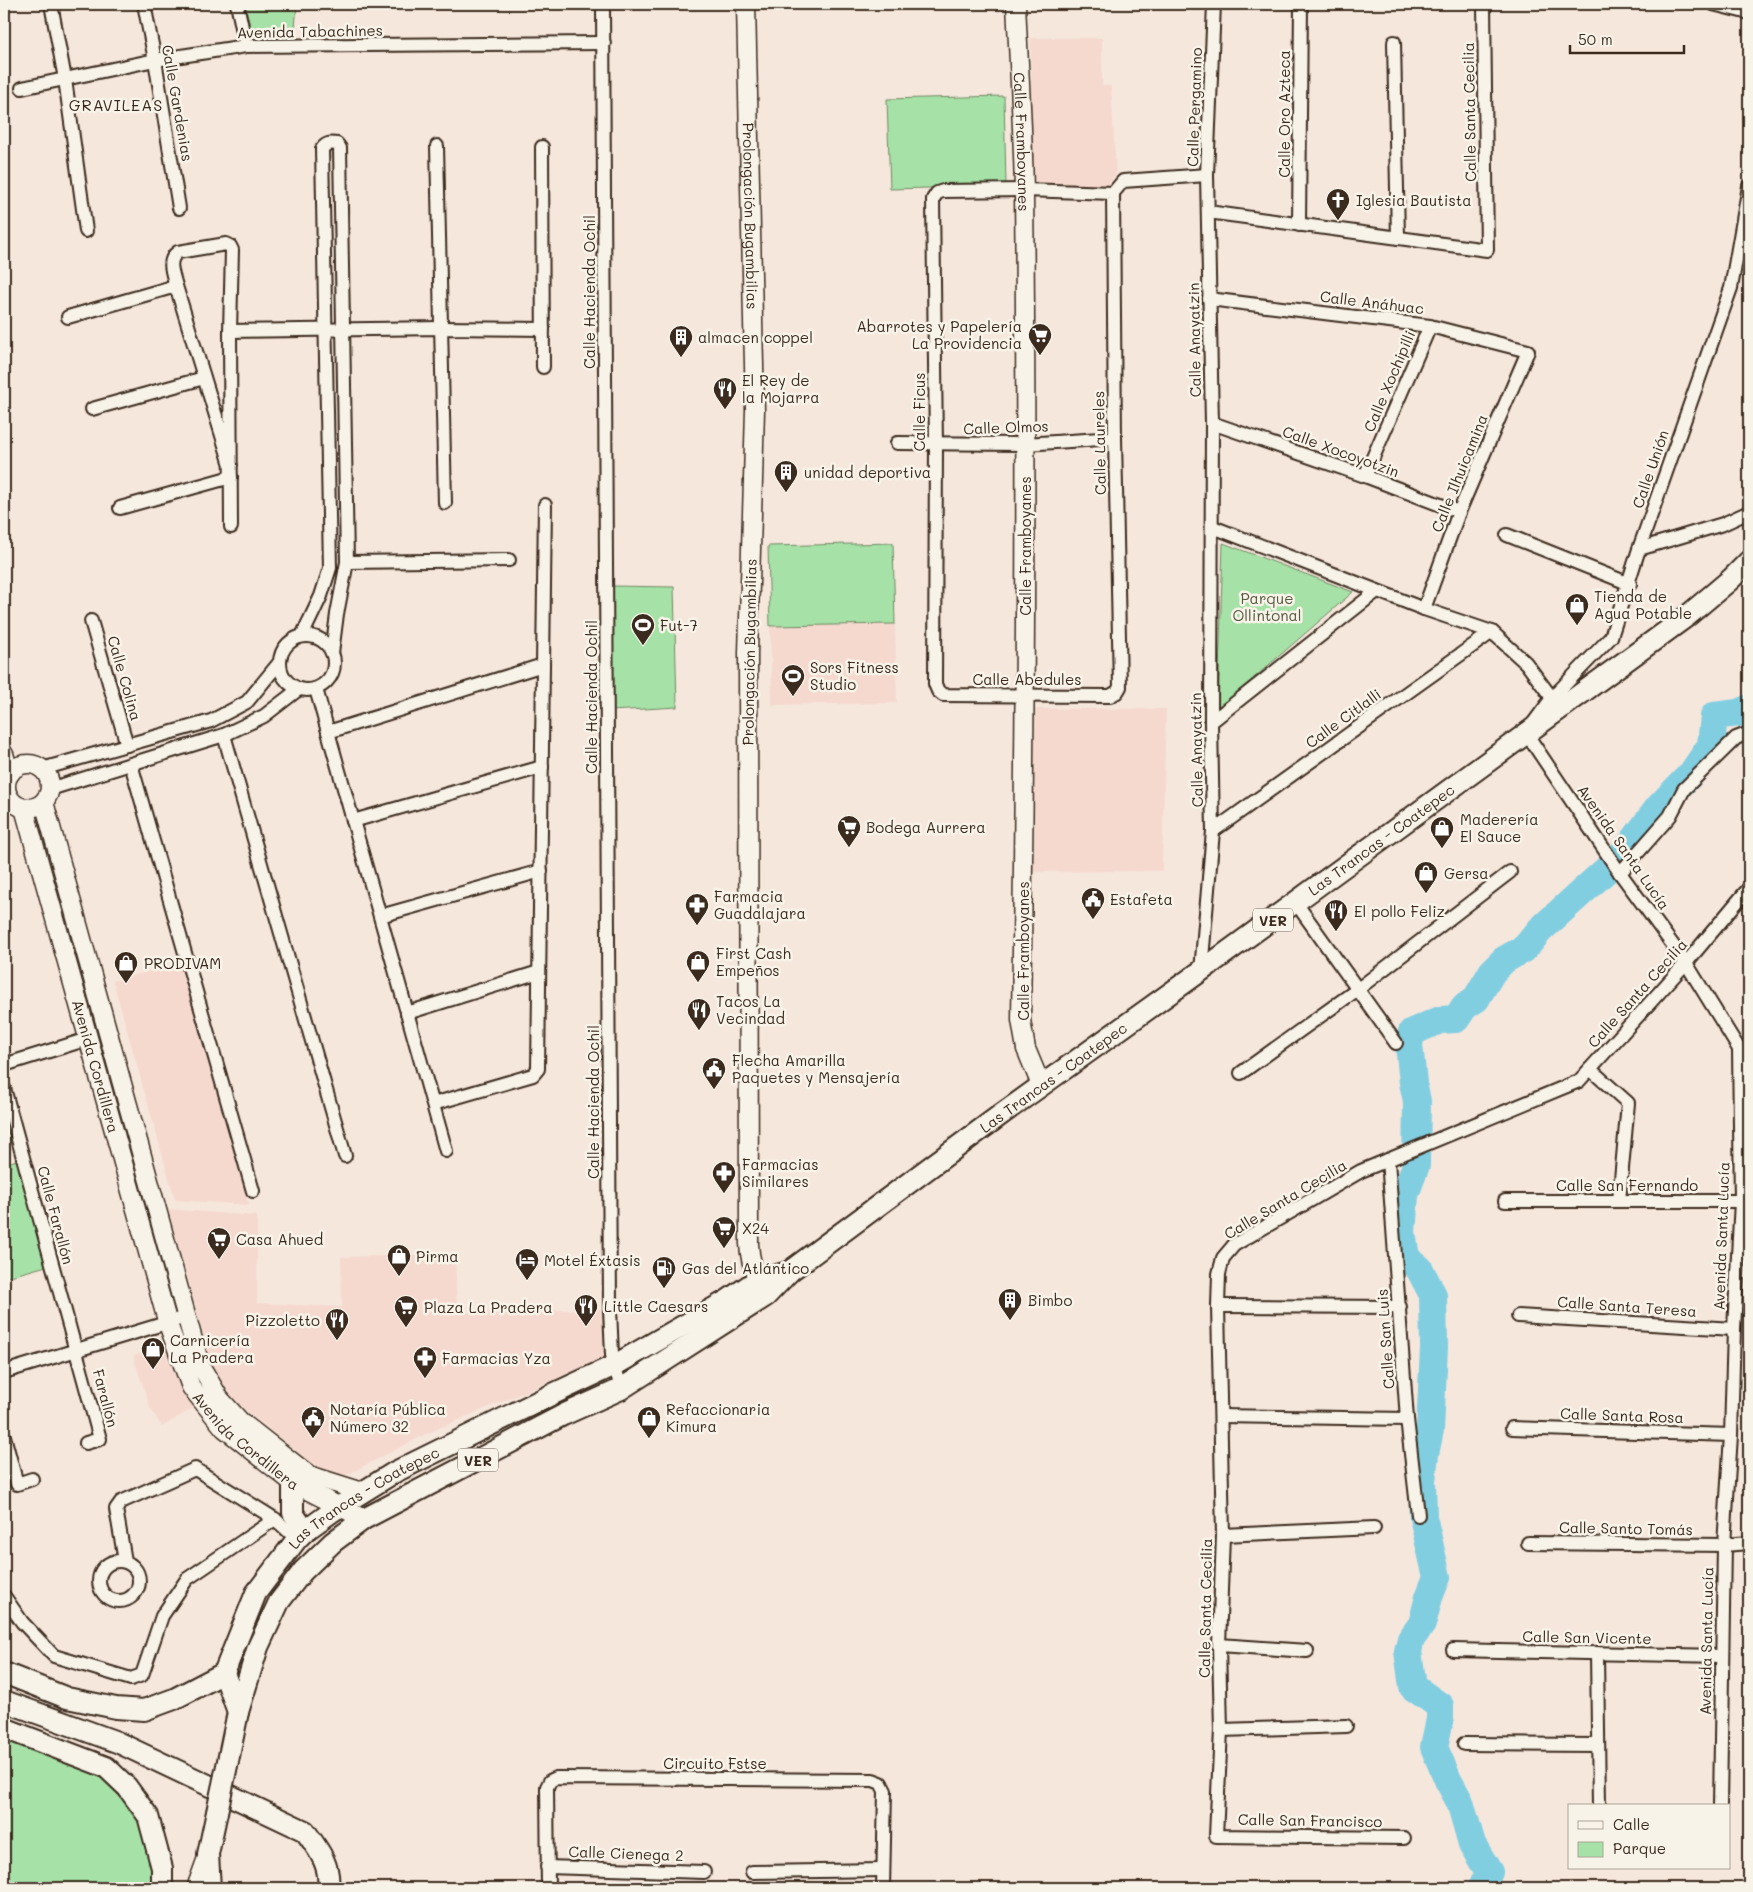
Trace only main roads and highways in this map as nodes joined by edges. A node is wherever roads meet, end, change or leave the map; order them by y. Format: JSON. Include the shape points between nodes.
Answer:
{"nodes":[{"id":1,"x":1749,"y":561,"type":"edge"},
{"id":2,"x":762,"y":1288,"type":"junction"},
{"id":3,"x":293,"y":1483,"type":"road end"},
{"id":4,"x":301,"y":1535,"type":"junction"},
{"id":5,"x":256,"y":1593,"type":"junction"},
{"id":6,"x":279,"y":1602,"type":"junction"},
{"id":7,"x":4,"y":1673,"type":"edge"},
{"id":8,"x":224,"y":1673,"type":"junction"},
{"id":9,"x":4,"y":1701,"type":"edge"},
{"id":10,"x":238,"y":1712,"type":"junction"},
{"id":11,"x":4,"y":1728,"type":"edge"},
{"id":12,"x":162,"y":1888,"type":"edge"},
{"id":13,"x":210,"y":1888,"type":"edge"},
{"id":14,"x":328,"y":1888,"type":"edge"}],
"edges":[{"from":1,"to":2,"type":"main road","name":"Las Trancas - Coatepec","number":"VER","via":[[1686,617],[790,1271]]},
{"from":2,"to":4,"type":"main road","name":"Las Trancas - Coatepec","number":"VER","via":[[728,1300],[615,1365],[395,1472]]},
{"from":2,"to":6,"type":"main road","name":"Las Trancas - Coatepec","number":"VER","via":[[621,1389],[563,1415],[364,1519],[333,1542],[303,1571]]},
{"from":3,"to":4,"type":"main road","via":[[293,1513]]},
{"from":4,"to":5,"type":"main road","name":"Las Trancas - Coatepec","number":"VER"},
{"from":5,"to":6,"type":"main road","via":[[261,1600],[271,1604]]},
{"from":5,"to":8,"type":"main road","name":"Las Trancas - Coatepec","number":"VER"},
{"from":6,"to":10,"type":"main road","name":"Las Trancas - Coatepec","number":"VER","via":[[258,1647]]},
{"from":7,"to":8,"type":"main road","via":[[67,1698],[144,1710],[174,1699]]},
{"from":8,"to":10,"type":"main road"},
{"from":9,"to":14,"type":"main road","via":[[116,1742],[304,1831],[323,1856],[329,1878]]},
{"from":10,"to":13,"type":"main road","name":"Las Trancas - Coatepec","bridge":true,"via":[[208,1854]]},
{"from":11,"to":12,"type":"main road","via":[[106,1767],[127,1787],[148,1816],[162,1868]]}]}
